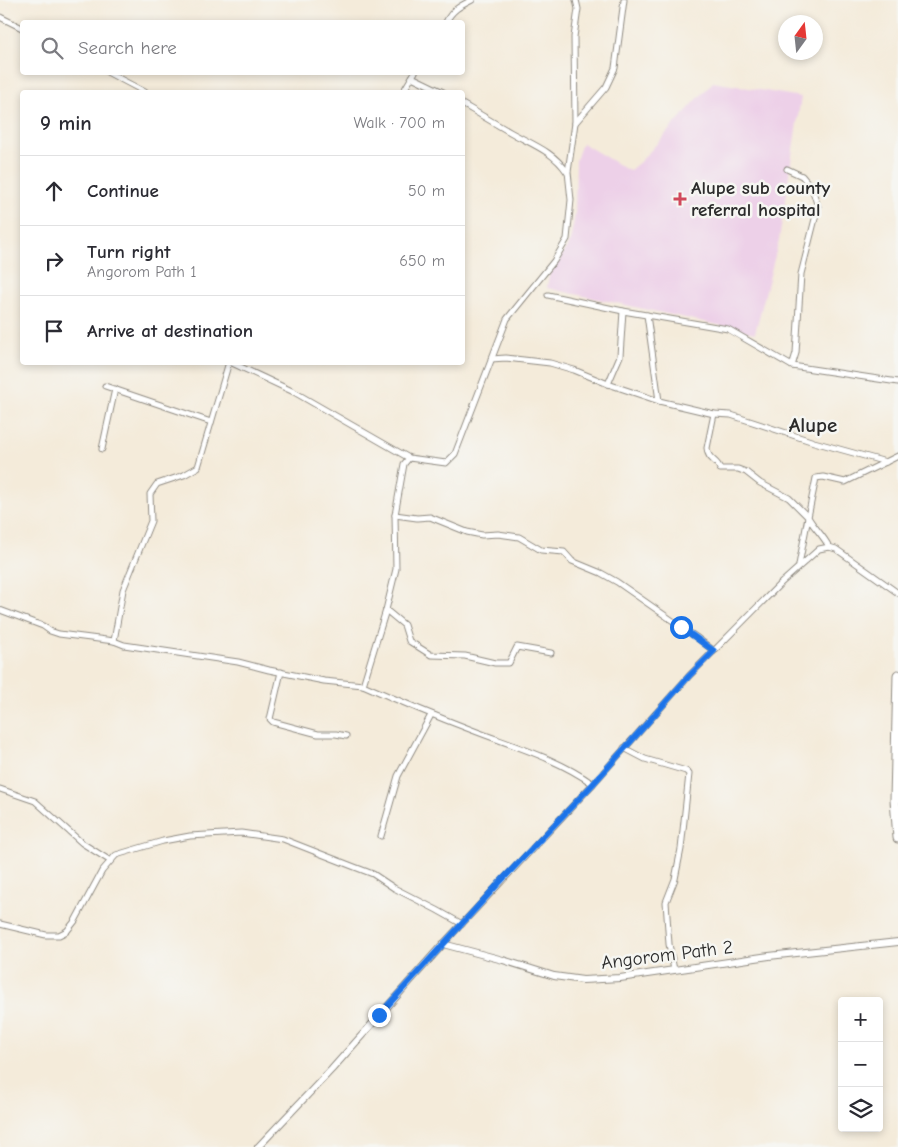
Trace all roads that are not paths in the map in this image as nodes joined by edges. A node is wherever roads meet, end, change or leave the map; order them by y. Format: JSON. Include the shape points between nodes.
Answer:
{"nodes":[{"id":1,"x":472,"y":0,"type":"edge"},
{"id":2,"x":576,"y":0,"type":"edge"},
{"id":3,"x":624,"y":0,"type":"edge"},
{"id":4,"x":0,"y":17,"type":"edge"},
{"id":5,"x":447,"y":20,"type":"edge"},
{"id":6,"x":20,"y":27,"type":"edge"},
{"id":7,"x":113,"y":75,"type":"edge"},
{"id":8,"x":414,"y":75,"type":"edge"},
{"id":9,"x":141,"y":90,"type":"edge"},
{"id":10,"x":404,"y":90,"type":"edge"},
{"id":11,"x":440,"y":90,"type":"edge"},
{"id":12,"x":465,"y":106,"type":"edge"},
{"id":13,"x":575,"y":123,"type":"junction"},
{"id":14,"x":788,"y":169,"type":"dead end"},
{"id":15,"x":568,"y":172,"type":"junction"},
{"id":16,"x":548,"y":295,"type":"dead end"},
{"id":17,"x":623,"y":311,"type":"junction"},
{"id":18,"x":648,"y":315,"type":"junction"},
{"id":19,"x":491,"y":359,"type":"junction"},
{"id":20,"x":228,"y":365,"type":"edge"},
{"id":21,"x":236,"y":365,"type":"edge"},
{"id":22,"x":792,"y":366,"type":"junction"},
{"id":23,"x":898,"y":382,"type":"edge"},
{"id":24,"x":608,"y":384,"type":"junction"},
{"id":25,"x":105,"y":386,"type":"dead end"},
{"id":26,"x":116,"y":389,"type":"junction"},
{"id":27,"x":659,"y":401,"type":"junction"},
{"id":28,"x":714,"y":414,"type":"junction"},
{"id":29,"x":211,"y":422,"type":"junction"},
{"id":30,"x":102,"y":450,"type":"dead end"},
{"id":31,"x":898,"y":456,"type":"edge"},
{"id":32,"x":409,"y":458,"type":"junction"},
{"id":33,"x":886,"y":462,"type":"junction"},
{"id":34,"x":395,"y":515,"type":"junction"},
{"id":35,"x":808,"y":517,"type":"junction"},
{"id":36,"x":829,"y":547,"type":"junction"},
{"id":37,"x":800,"y":564,"type":"junction"},
{"id":38,"x":898,"y":593,"type":"edge"},
{"id":39,"x":0,"y":610,"type":"edge"},
{"id":40,"x":386,"y":610,"type":"junction"},
{"id":41,"x":114,"y":641,"type":"junction"},
{"id":42,"x":714,"y":651,"type":"junction"},
{"id":43,"x":551,"y":653,"type":"dead end"},
{"id":44,"x":281,"y":672,"type":"junction"},
{"id":45,"x":898,"y":675,"type":"edge"},
{"id":46,"x":363,"y":685,"type":"junction"},
{"id":47,"x":431,"y":715,"type":"junction"},
{"id":48,"x":346,"y":736,"type":"dead end"},
{"id":49,"x":624,"y":748,"type":"junction"},
{"id":50,"x":593,"y":784,"type":"junction"},
{"id":51,"x":0,"y":789,"type":"edge"},
{"id":52,"x":381,"y":836,"type":"dead end"},
{"id":53,"x":898,"y":838,"type":"edge"},
{"id":54,"x":110,"y":860,"type":"junction"},
{"id":55,"x":0,"y":924,"type":"edge"},
{"id":56,"x":462,"y":924,"type":"junction"},
{"id":57,"x":898,"y":942,"type":"edge"},
{"id":58,"x":443,"y":944,"type":"junction"},
{"id":59,"x":674,"y":970,"type":"junction"},
{"id":60,"x":258,"y":1147,"type":"edge"}],
"edges":[{"from":1,"to":5,"type":"street","via":[[458,6]]},
{"from":2,"to":13,"type":"street"},
{"from":3,"to":13,"type":"street","via":[[615,68],[606,87]]},
{"from":4,"to":6,"type":"street"},
{"from":7,"to":9,"type":"street"},
{"from":8,"to":10,"type":"street"},
{"from":8,"to":11,"type":"street"},
{"from":12,"to":15,"type":"street","via":[[544,149]]},
{"from":13,"to":15,"type":"street"},
{"from":14,"to":22,"type":"street","via":[[802,176],[812,188],[818,207],[801,274],[796,353]]},
{"from":15,"to":19,"type":"street","via":[[571,200],[567,238],[554,261],[507,319]]},
{"from":16,"to":17,"type":"street"},
{"from":17,"to":18,"type":"street"},
{"from":17,"to":24,"type":"street","via":[[620,356]]},
{"from":18,"to":22,"type":"street","via":[[728,329]]},
{"from":18,"to":27,"type":"street"},
{"from":19,"to":24,"type":"street","via":[[550,363]]},
{"from":19,"to":32,"type":"street","via":[[455,454],[446,463]]},
{"from":20,"to":29,"type":"street"},
{"from":21,"to":32,"type":"street","via":[[294,392]]},
{"from":22,"to":23,"type":"street"},
{"from":24,"to":27,"type":"street"},
{"from":25,"to":26,"type":"street"},
{"from":26,"to":29,"type":"street"},
{"from":26,"to":30,"type":"street"},
{"from":27,"to":28,"type":"street"},
{"from":28,"to":33,"type":"street","via":[[731,415]]},
{"from":28,"to":35,"type":"street","via":[[707,448],[712,460],[720,468],[746,472],[760,484],[789,498]]},
{"from":29,"to":41,"type":"street","via":[[198,467],[157,484],[150,494],[151,521],[123,590]]},
{"from":31,"to":33,"type":"street"},
{"from":32,"to":34,"type":"street","via":[[404,464]]},
{"from":33,"to":35,"type":"street","via":[[845,482],[816,478]]},
{"from":34,"to":40,"type":"street","via":[[396,569]]},
{"from":34,"to":42,"type":"street","via":[[430,517],[467,532],[518,537],[541,550],[564,552],[572,561],[617,582]]},
{"from":35,"to":36,"type":"street"},
{"from":35,"to":37,"type":"street"},
{"from":36,"to":37,"type":"street","via":[[819,549]]},
{"from":36,"to":38,"type":"street","via":[[843,553]]},
{"from":37,"to":42,"type":"street"},
{"from":39,"to":41,"type":"street","via":[[59,634]]},
{"from":40,"to":43,"type":"street","via":[[404,626],[409,641],[431,655],[509,663],[517,647]]},
{"from":40,"to":46,"type":"street"},
{"from":41,"to":44,"type":"street"},
{"from":42,"to":49,"type":"street"},
{"from":44,"to":46,"type":"street"},
{"from":44,"to":48,"type":"street","via":[[270,719],[273,722],[318,734]]},
{"from":45,"to":53,"type":"highway","via":[[895,800]]},
{"from":46,"to":47,"type":"street"},
{"from":47,"to":50,"type":"street","via":[[554,761],[576,771]]},
{"from":47,"to":52,"type":"street","via":[[398,776]]},
{"from":49,"to":50,"type":"street"},
{"from":49,"to":59,"type":"street","via":[[689,774],[681,849],[666,902]]},
{"from":50,"to":56,"type":"street"},
{"from":51,"to":54,"type":"street","via":[[35,801],[82,842]]},
{"from":54,"to":55,"type":"street","via":[[76,921],[63,933],[46,935]]},
{"from":54,"to":56,"type":"street","via":[[120,853],[190,836],[241,833],[273,836],[373,874]]},
{"from":56,"to":58,"type":"street"},
{"from":57,"to":59,"type":"street","name":"Angorom Path 2"},
{"from":58,"to":59,"type":"street","name":"Angorom Path 2","via":[[570,979],[620,978]]},
{"from":58,"to":60,"type":"street"}]}
